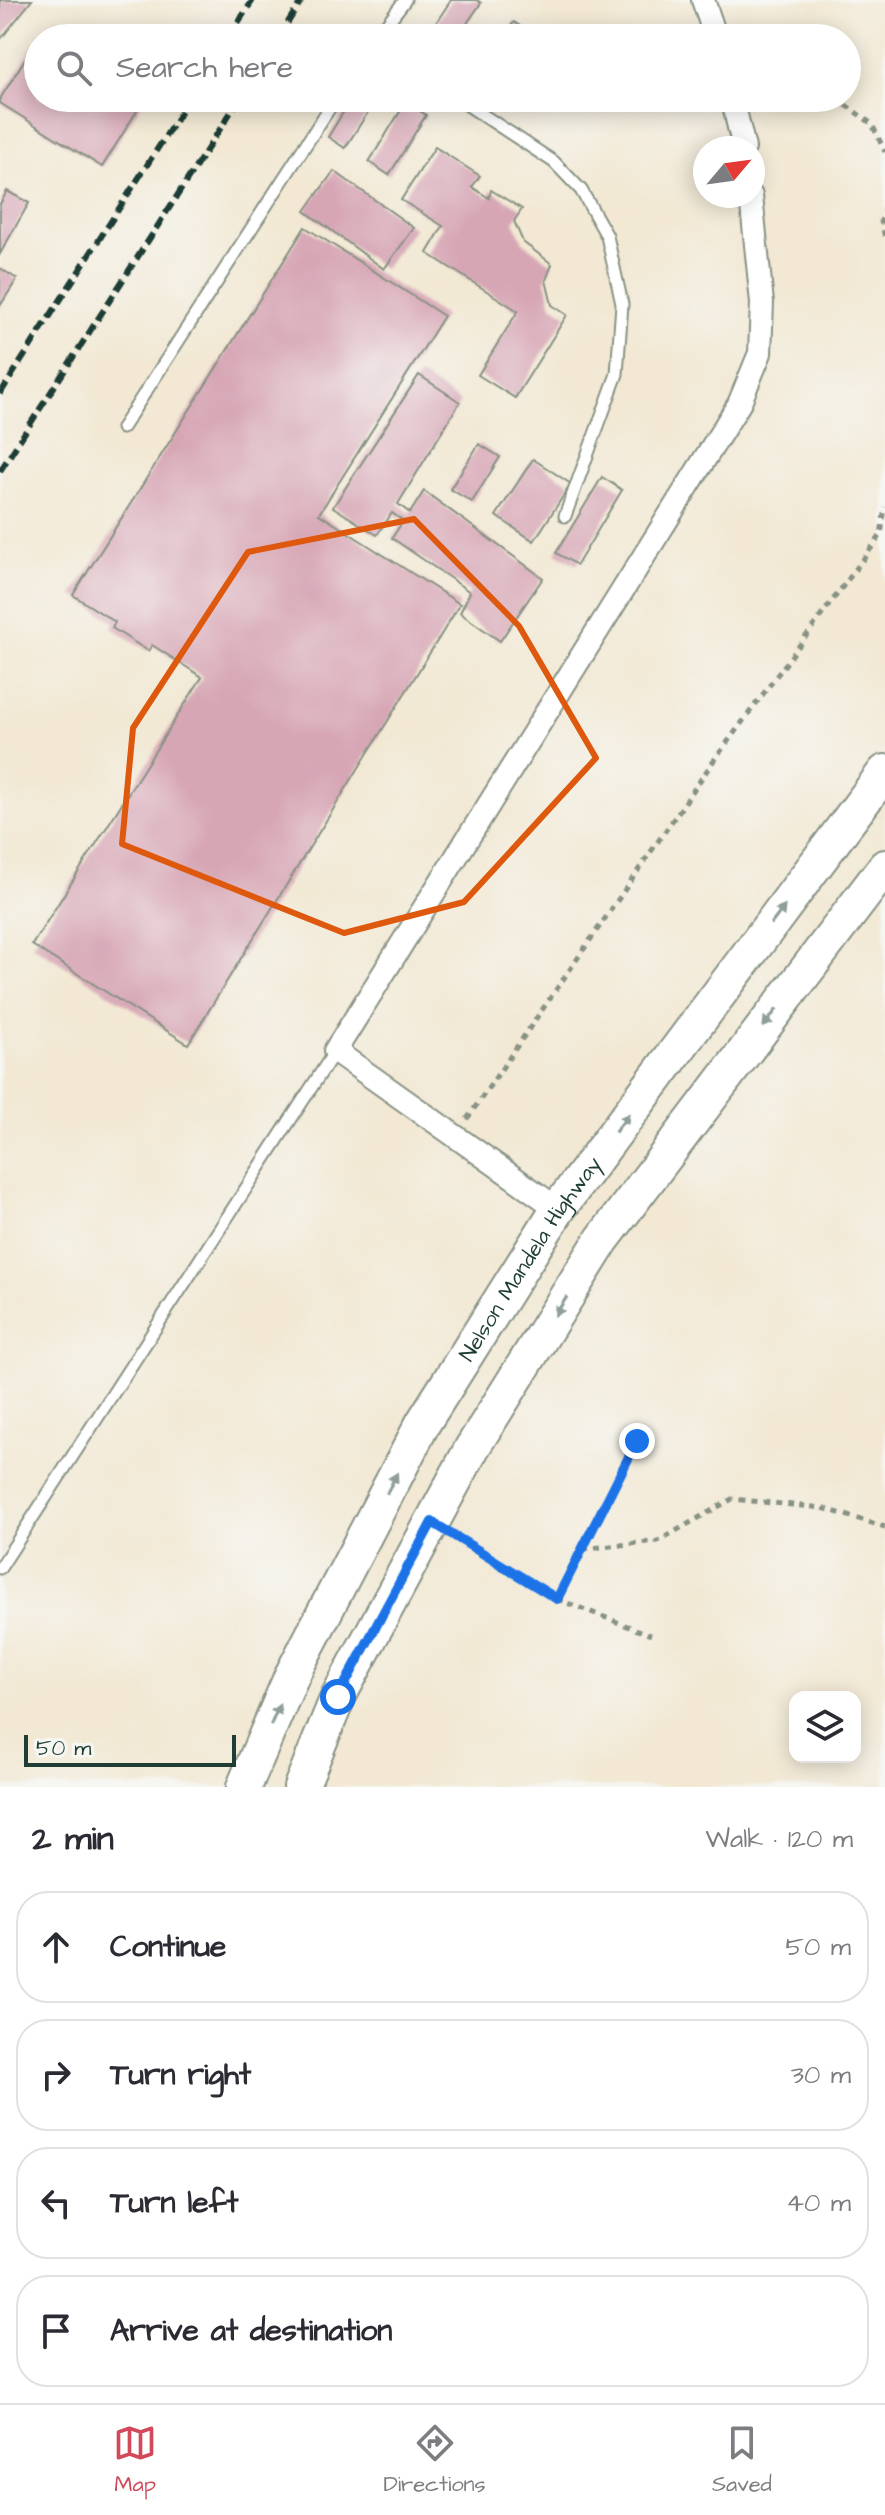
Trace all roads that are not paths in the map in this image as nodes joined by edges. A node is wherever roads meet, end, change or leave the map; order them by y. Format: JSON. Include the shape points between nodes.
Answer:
{"nodes":[{"id":1,"x":405,"y":0,"type":"edge"},
{"id":2,"x":703,"y":0,"type":"edge"},
{"id":3,"x":387,"y":24,"type":"edge"},
{"id":4,"x":711,"y":24,"type":"edge"},
{"id":5,"x":327,"y":112,"type":"edge"},
{"id":6,"x":478,"y":112,"type":"edge"},
{"id":7,"x":735,"y":112,"type":"edge"},
{"id":8,"x":741,"y":136,"type":"edge"},
{"id":9,"x":752,"y":208,"type":"edge"},
{"id":10,"x":122,"y":428,"type":"dead end"},
{"id":11,"x":565,"y":516,"type":"dead end"},
{"id":12,"x":885,"y":772,"type":"edge"},
{"id":13,"x":885,"y":867,"type":"edge"},
{"id":14,"x":335,"y":1051,"type":"junction"},
{"id":15,"x":558,"y":1209,"type":"junction"},
{"id":16,"x":0,"y":1568,"type":"edge"},
{"id":17,"x":244,"y":1787,"type":"edge"},
{"id":18,"x":301,"y":1787,"type":"edge"}],
"edges":[{"from":1,"to":3,"type":"lane"},
{"from":2,"to":4,"type":"street"},
{"from":5,"to":10,"type":"lane"},
{"from":6,"to":11,"type":"lane","via":[[554,162],[581,190],[607,236],[622,304],[617,374]]},
{"from":7,"to":8,"type":"street"},
{"from":9,"to":14,"type":"street","via":[[762,303],[760,353],[739,404]]},
{"from":15,"to":12,"type":"main road","name":"Nelson Mandela Highway","one_way":true},
{"from":13,"to":18,"type":"main road","one_way":true,"via":[[602,1240],[472,1448],[338,1697]]},
{"from":14,"to":15,"type":"street"},
{"from":14,"to":16,"type":"lane"},
{"from":17,"to":15,"type":"main road","name":"Nelson Mandela Highway","one_way":true,"via":[[292,1675],[423,1423]]}]}
